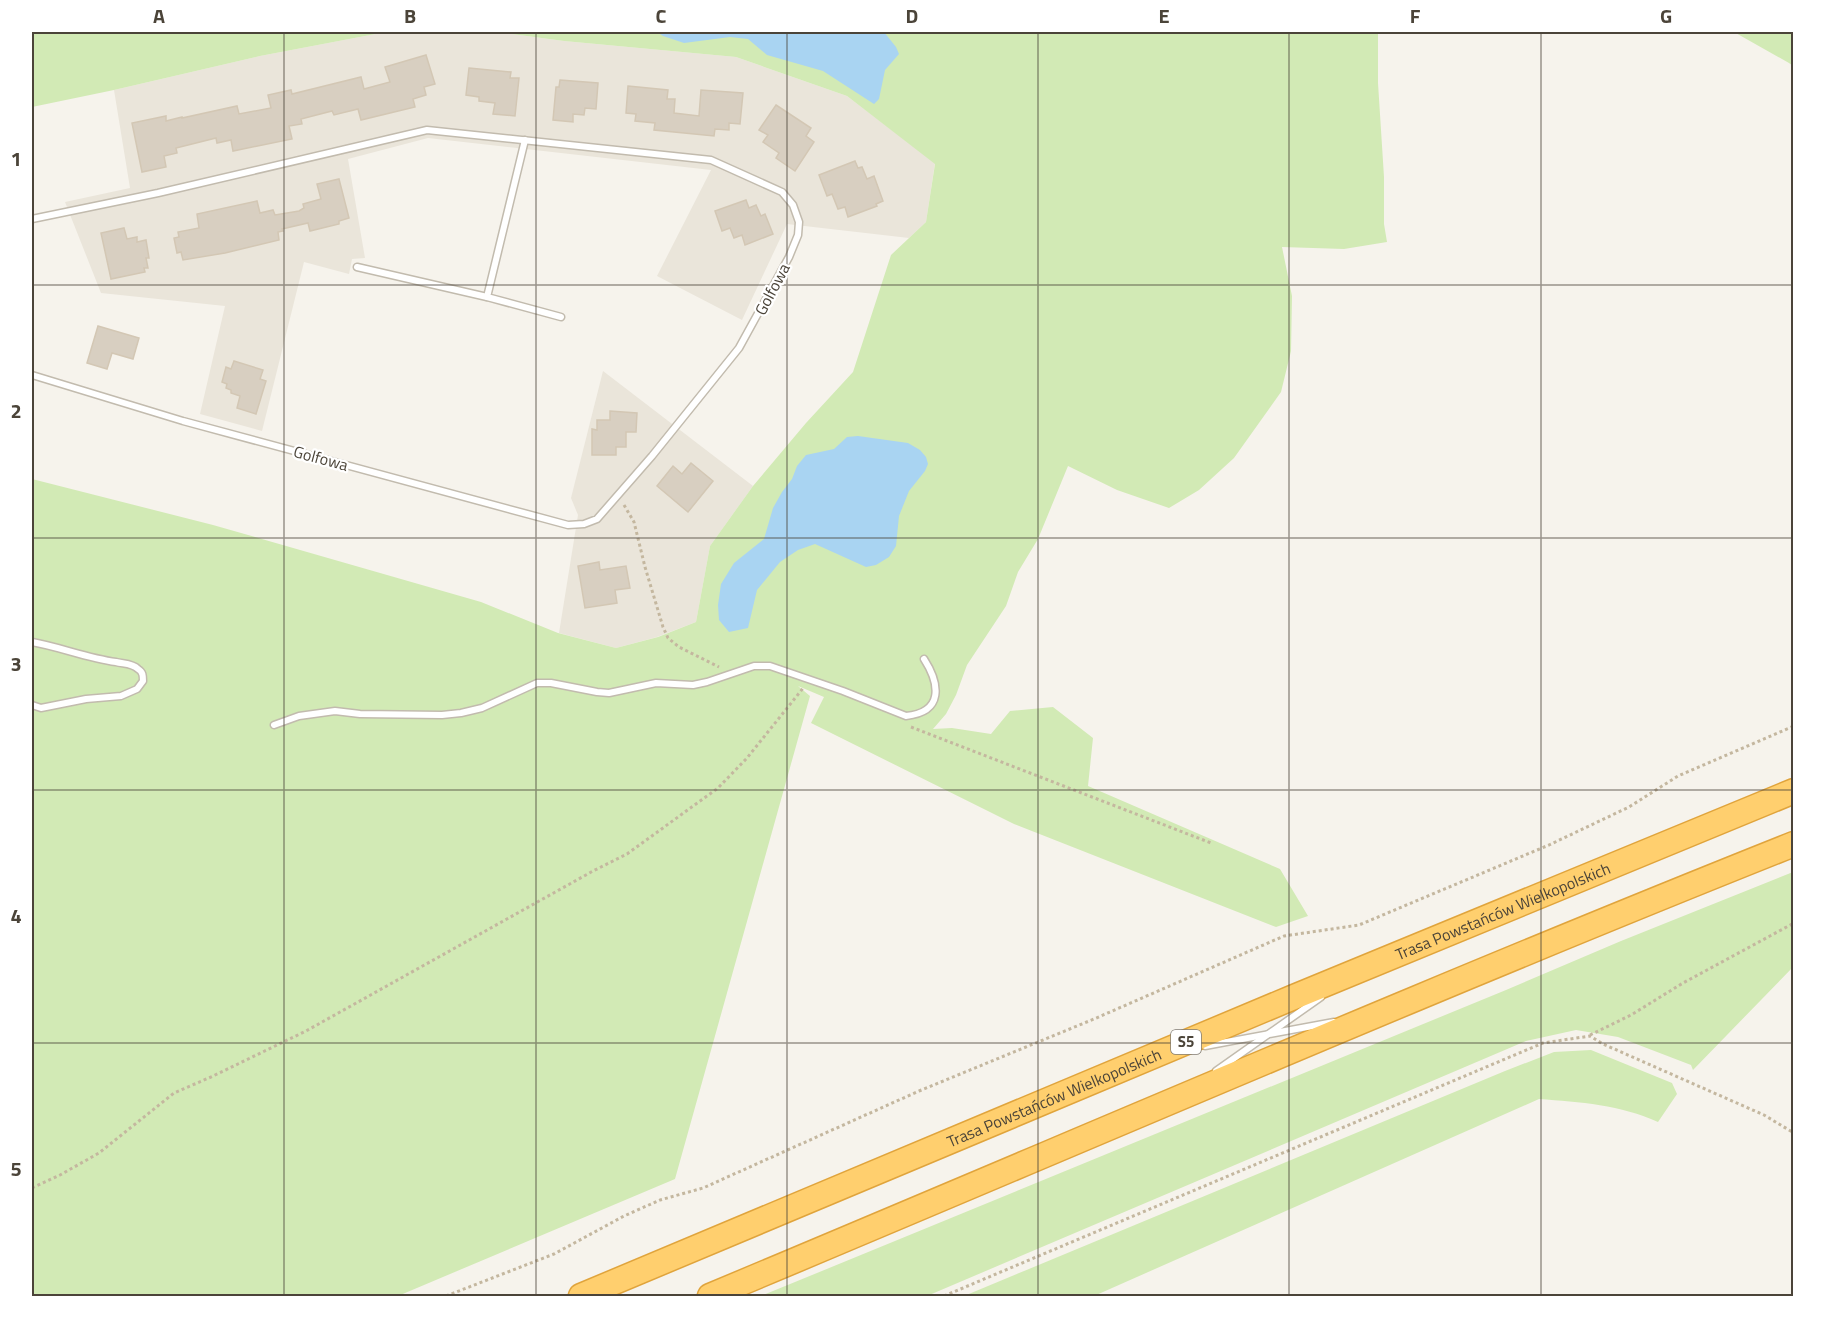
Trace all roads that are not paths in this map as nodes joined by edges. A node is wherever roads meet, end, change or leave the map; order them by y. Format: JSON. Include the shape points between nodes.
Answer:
{"nodes":[{"id":1,"x":525,"y":140,"type":"junction"},
{"id":2,"x":32,"y":219,"type":"edge"},
{"id":3,"x":357,"y":267,"type":"dead end"},
{"id":4,"x":487,"y":297,"type":"junction"},
{"id":5,"x":561,"y":317,"type":"dead end"},
{"id":6,"x":32,"y":375,"type":"edge"},
{"id":7,"x":32,"y":642,"type":"edge"},
{"id":8,"x":924,"y":658,"type":"dead end"},
{"id":9,"x":32,"y":705,"type":"edge"},
{"id":10,"x":274,"y":725,"type":"dead end"},
{"id":11,"x":1794,"y":791,"type":"edge"},
{"id":12,"x":1794,"y":844,"type":"edge"},
{"id":13,"x":1361,"y":969,"type":"junction"},
{"id":14,"x":1333,"y":988,"type":"dead end"},
{"id":15,"x":1324,"y":995,"type":"dead end"},
{"id":16,"x":1379,"y":1013,"type":"junction"},
{"id":17,"x":1268,"y":1034,"type":"junction"},
{"id":18,"x":1200,"y":1047,"type":"dead end"},
{"id":19,"x":1188,"y":1049,"type":"dead end"},
{"id":20,"x":1154,"y":1055,"type":"junction"},
{"id":21,"x":1211,"y":1074,"type":"dead end"},
{"id":22,"x":1202,"y":1081,"type":"dead end"},
{"id":23,"x":1173,"y":1101,"type":"junction"},
{"id":24,"x":581,"y":1296,"type":"edge"},
{"id":25,"x":710,"y":1296,"type":"edge"}],
"edges":[{"from":1,"to":2,"type":"lane","name":"Golfowa","via":[[427,130],[158,194]]},
{"from":1,"to":4,"type":"lane"},
{"from":1,"to":6,"type":"lane","name":"Golfowa","via":[[711,160],[782,192],[793,205],[799,222],[789,257],[740,348],[597,519],[568,525],[183,421]]},
{"from":3,"to":4,"type":"lane"},
{"from":4,"to":5,"type":"lane"},
{"from":7,"to":9,"type":"lane","via":[[131,664],[140,669],[143,681],[137,689],[121,696],[41,708]]},
{"from":8,"to":10,"type":"lane","via":[[936,682],[936,696],[917,715],[906,716],[770,666],[754,666],[693,685],[656,683],[609,693],[537,683],[482,708],[461,713],[316,712]]},
{"from":11,"to":13,"type":"highway","name":"Trasa Powstańców Wielkopolskich","number":"S5"},
{"from":12,"to":16,"type":"highway"},
{"from":13,"to":14,"type":"lane"},
{"from":13,"to":20,"type":"highway","name":"Trasa Powstańców Wielkopolskich","number":"S5"},
{"from":15,"to":17,"type":"lane"},
{"from":16,"to":17,"type":"lane"},
{"from":16,"to":23,"type":"highway"},
{"from":17,"to":18,"type":"lane"},
{"from":17,"to":21,"type":"lane"},
{"from":19,"to":20,"type":"lane"},
{"from":20,"to":24,"type":"highway","name":"Trasa Powstańców Wielkopolskich","number":"S5"},
{"from":22,"to":23,"type":"lane"},
{"from":23,"to":25,"type":"highway"}]}
